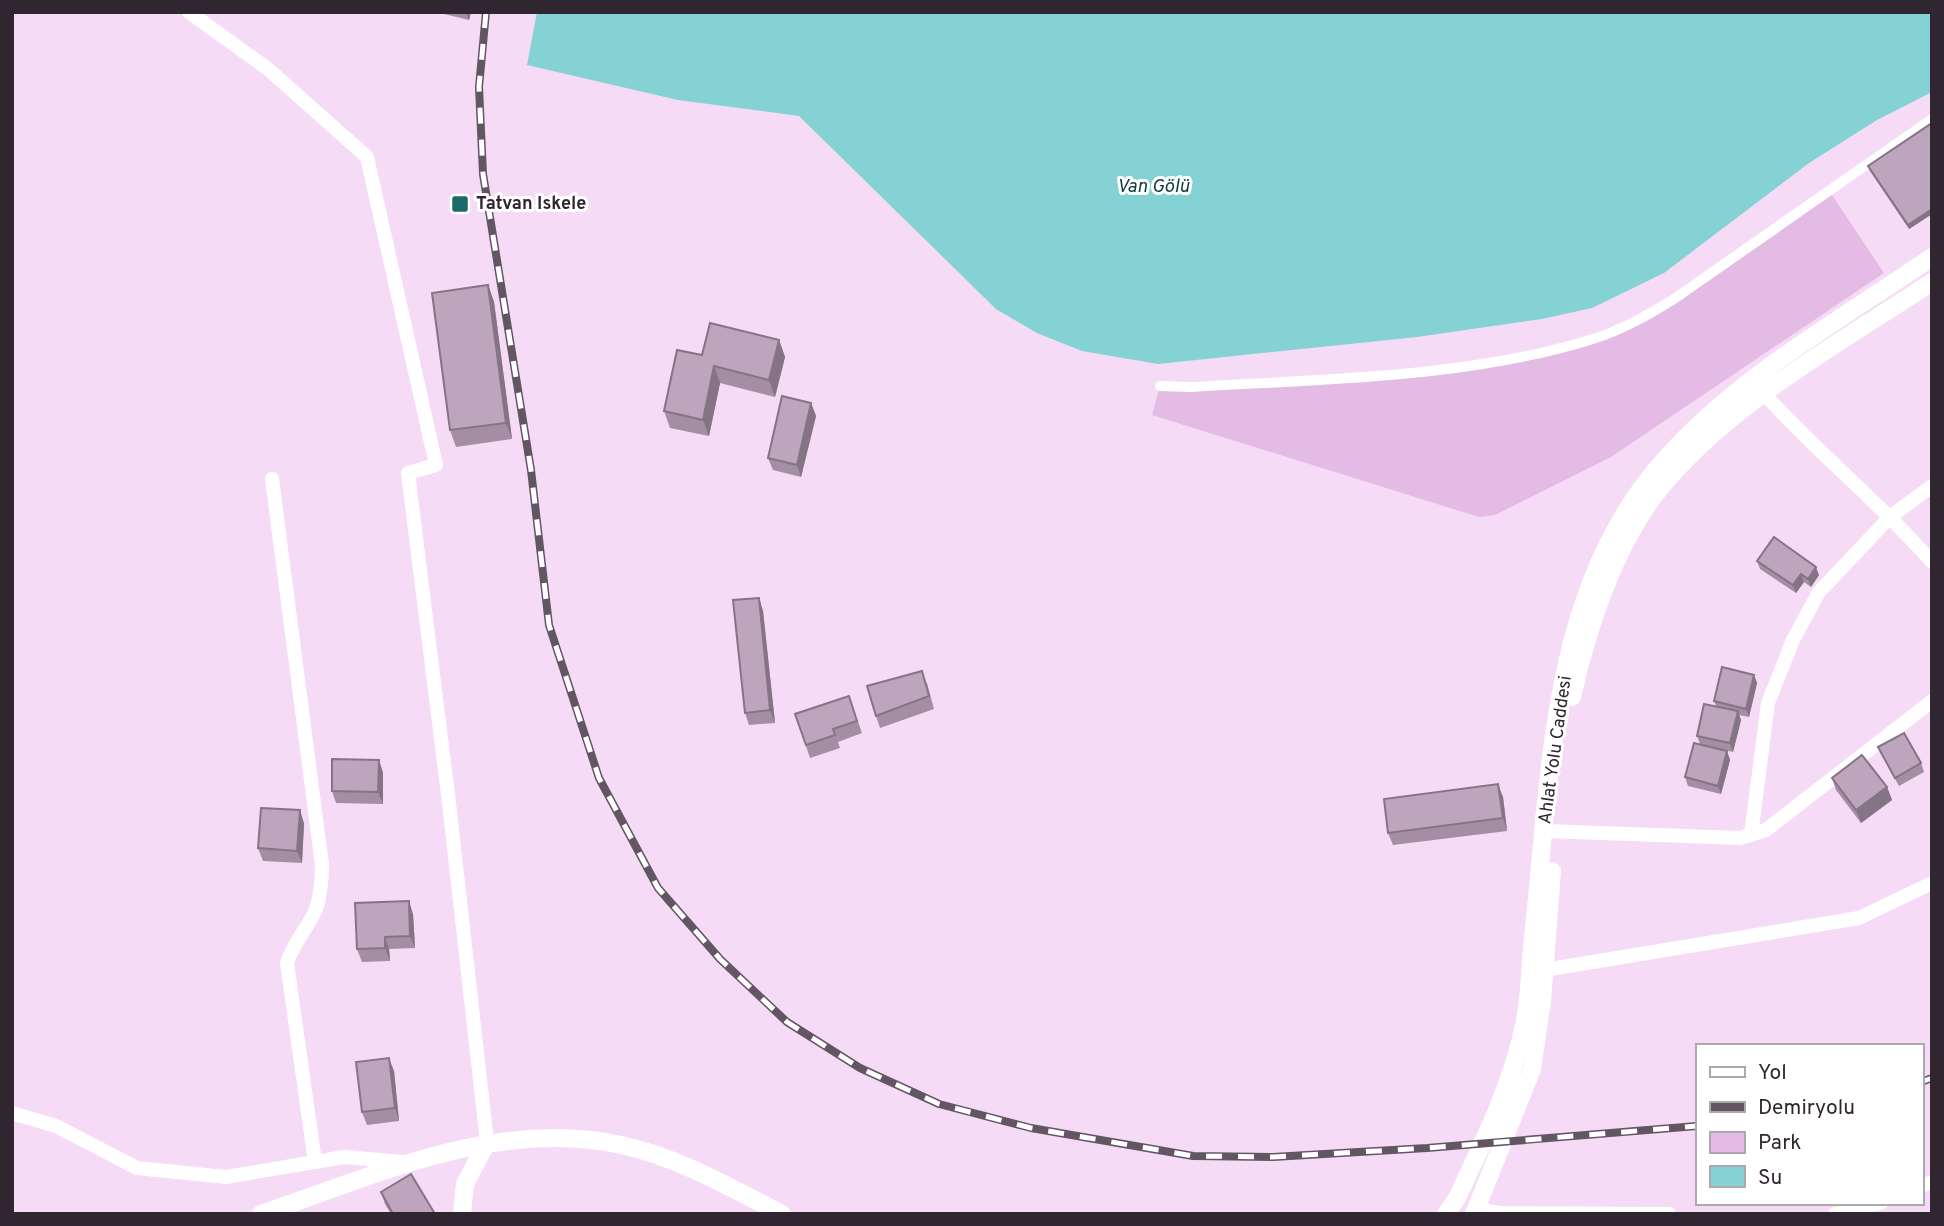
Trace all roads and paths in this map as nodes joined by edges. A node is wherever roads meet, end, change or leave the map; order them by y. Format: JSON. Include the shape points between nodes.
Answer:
{"nodes":[{"id":1,"x":190,"y":12,"type":"edge"},
{"id":2,"x":1932,"y":119,"type":"edge"},
{"id":3,"x":1931,"y":259,"type":"edge"},
{"id":4,"x":1932,"y":282,"type":"edge"},
{"id":5,"x":1160,"y":386,"type":"dead end"},
{"id":6,"x":1758,"y":387,"type":"junction"},
{"id":7,"x":272,"y":479,"type":"dead end"},
{"id":8,"x":1932,"y":486,"type":"edge"},
{"id":9,"x":1891,"y":517,"type":"junction"},
{"id":10,"x":1932,"y":562,"type":"edge"},
{"id":11,"x":1932,"y":701,"type":"edge"},
{"id":12,"x":1550,"y":832,"type":"junction"},
{"id":13,"x":1751,"y":835,"type":"junction"},
{"id":14,"x":1932,"y":883,"type":"edge"},
{"id":15,"x":1544,"y":970,"type":"junction"},
{"id":16,"x":12,"y":1113,"type":"edge"},
{"id":17,"x":487,"y":1142,"type":"junction"},
{"id":18,"x":315,"y":1162,"type":"junction"},
{"id":19,"x":411,"y":1163,"type":"junction"},
{"id":20,"x":1873,"y":1205,"type":"edge"},
{"id":21,"x":1477,"y":1208,"type":"edge"},
{"id":22,"x":261,"y":1214,"type":"edge"},
{"id":23,"x":462,"y":1214,"type":"edge"},
{"id":24,"x":782,"y":1214,"type":"edge"},
{"id":25,"x":1446,"y":1214,"type":"edge"},
{"id":26,"x":1600,"y":1214,"type":"edge"},
{"id":27,"x":1669,"y":1214,"type":"edge"},
{"id":28,"x":1835,"y":1214,"type":"edge"}],
"edges":[{"from":1,"to":17,"type":"street","via":[[268,69],[367,157],[436,465],[408,473]]},
{"from":2,"to":5,"type":"street","via":[[1674,299],[1594,339],[1503,359],[1397,373]]},
{"from":3,"to":6,"type":"street","name":"Ahlat Yolu Caddesi"},
{"from":4,"to":6,"type":"street","name":"Ahlat Yolu Caddesi"},
{"from":6,"to":9,"type":"street","via":[[1799,434]]},
{"from":6,"to":12,"type":"street","name":"Ahlat Yolu Caddesi","via":[[1656,493],[1626,544],[1593,624],[1572,696]]},
{"from":7,"to":18,"type":"street","via":[[322,864],[315,910],[287,963]]},
{"from":8,"to":9,"type":"street"},
{"from":9,"to":10,"type":"street"},
{"from":9,"to":13,"type":"street","via":[[1819,592],[1793,640],[1768,703]]},
{"from":11,"to":13,"type":"street","via":[[1766,830]]},
{"from":12,"to":13,"type":"street"},
{"from":12,"to":15,"type":"street","name":"Ahlat Yolu Caddesi"},
{"from":12,"to":25,"type":"street","name":"Ahlat Yolu Caddesi","via":[[1524,1024],[1506,1089]]},
{"from":14,"to":15,"type":"street","via":[[1859,918]]},
{"from":15,"to":21,"type":"street","name":"Ahlat Yolu Caddesi","via":[[1538,1038],[1525,1092]]},
{"from":16,"to":18,"type":"street","via":[[57,1126],[138,1168],[226,1177]]},
{"from":17,"to":19,"type":"street"},
{"from":17,"to":23,"type":"street","via":[[465,1184]]},
{"from":17,"to":24,"type":"street","via":[[527,1136],[622,1145],[666,1159]]},
{"from":18,"to":19,"type":"street","via":[[344,1157]]},
{"from":19,"to":22,"type":"street"},
{"from":20,"to":28,"type":"street"},
{"from":21,"to":26,"type":"street","via":[[1500,1213]]},
{"from":26,"to":27,"type":"street"}]}
